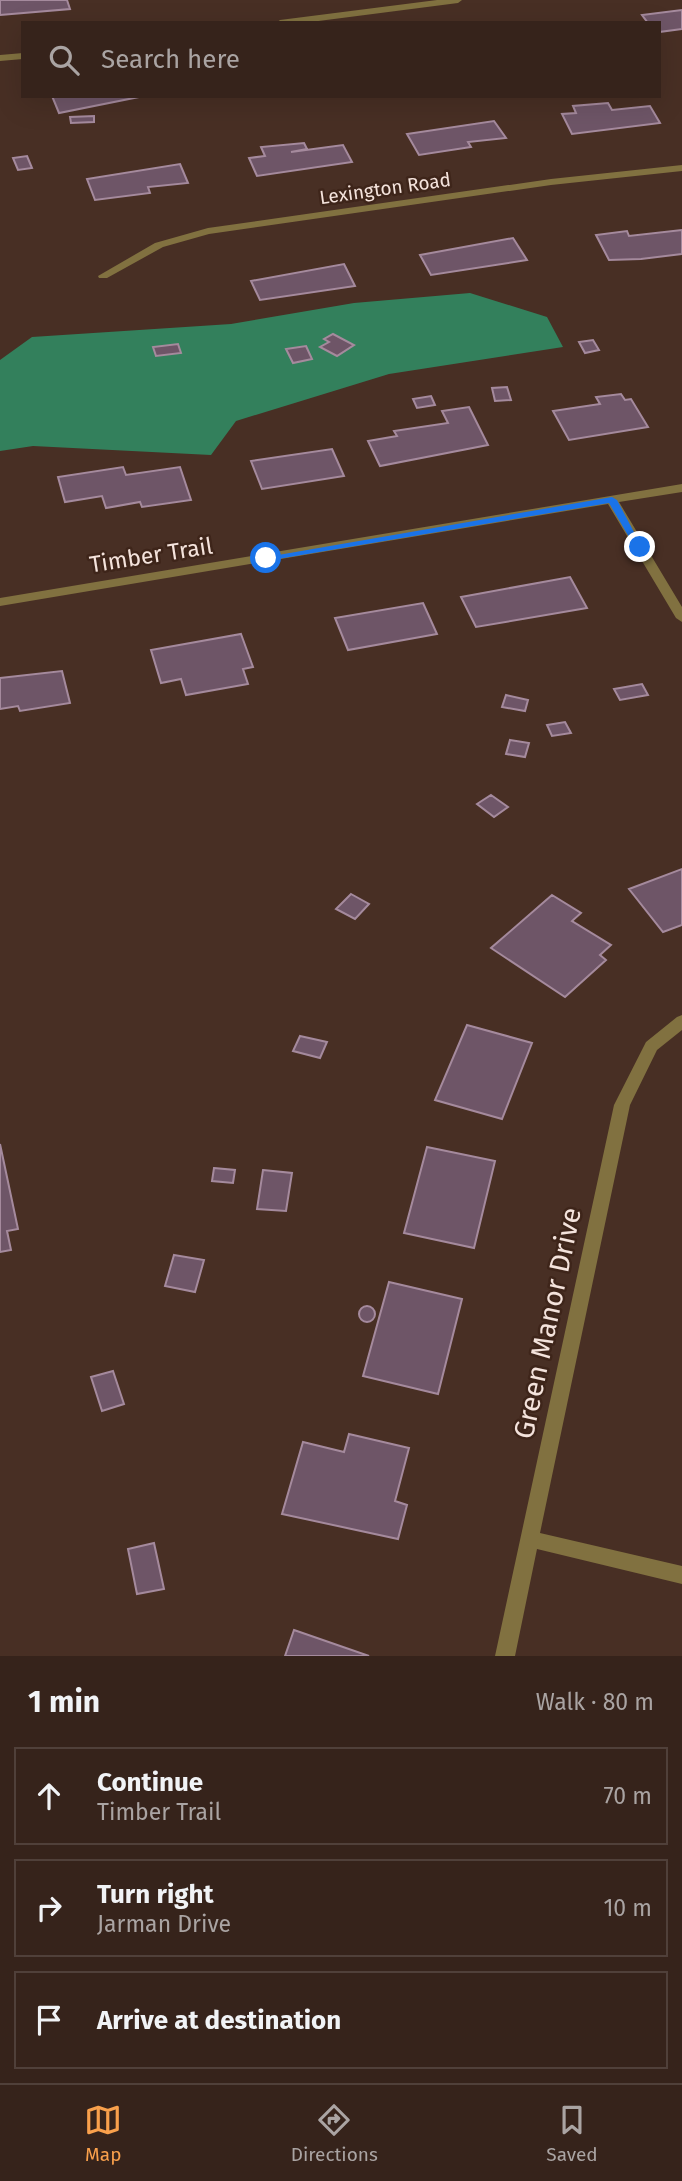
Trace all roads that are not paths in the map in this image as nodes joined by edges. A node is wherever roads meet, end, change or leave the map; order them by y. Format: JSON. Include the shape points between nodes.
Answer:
{"nodes":[{"id":1,"x":458,"y":0,"type":"edge"},
{"id":2,"x":295,"y":21,"type":"edge"},
{"id":3,"x":21,"y":55,"type":"edge"},
{"id":4,"x":0,"y":58,"type":"edge"},
{"id":5,"x":682,"y":168,"type":"edge"},
{"id":6,"x":103,"y":276,"type":"dead end"},
{"id":7,"x":682,"y":488,"type":"edge"},
{"id":8,"x":612,"y":500,"type":"junction"},
{"id":9,"x":0,"y":602,"type":"edge"},
{"id":10,"x":682,"y":618,"type":"edge"},
{"id":11,"x":682,"y":1021,"type":"edge"},
{"id":12,"x":529,"y":1539,"type":"junction"},
{"id":13,"x":682,"y":1575,"type":"edge"},
{"id":14,"x":505,"y":1656,"type":"edge"}],
"edges":[{"from":1,"to":2,"type":"street"},
{"from":3,"to":4,"type":"street"},
{"from":5,"to":6,"type":"street","name":"Lexington Road","via":[[208,231],[159,245]]},
{"from":7,"to":8,"type":"street","name":"Timber Trail"},
{"from":8,"to":9,"type":"street","name":"Timber Trail"},
{"from":8,"to":10,"type":"street"},
{"from":11,"to":12,"type":"street","name":"Green Manor Drive","via":[[650,1046],[622,1105]]},
{"from":12,"to":13,"type":"street"},
{"from":12,"to":14,"type":"street","name":"Green Manor Drive"}]}
